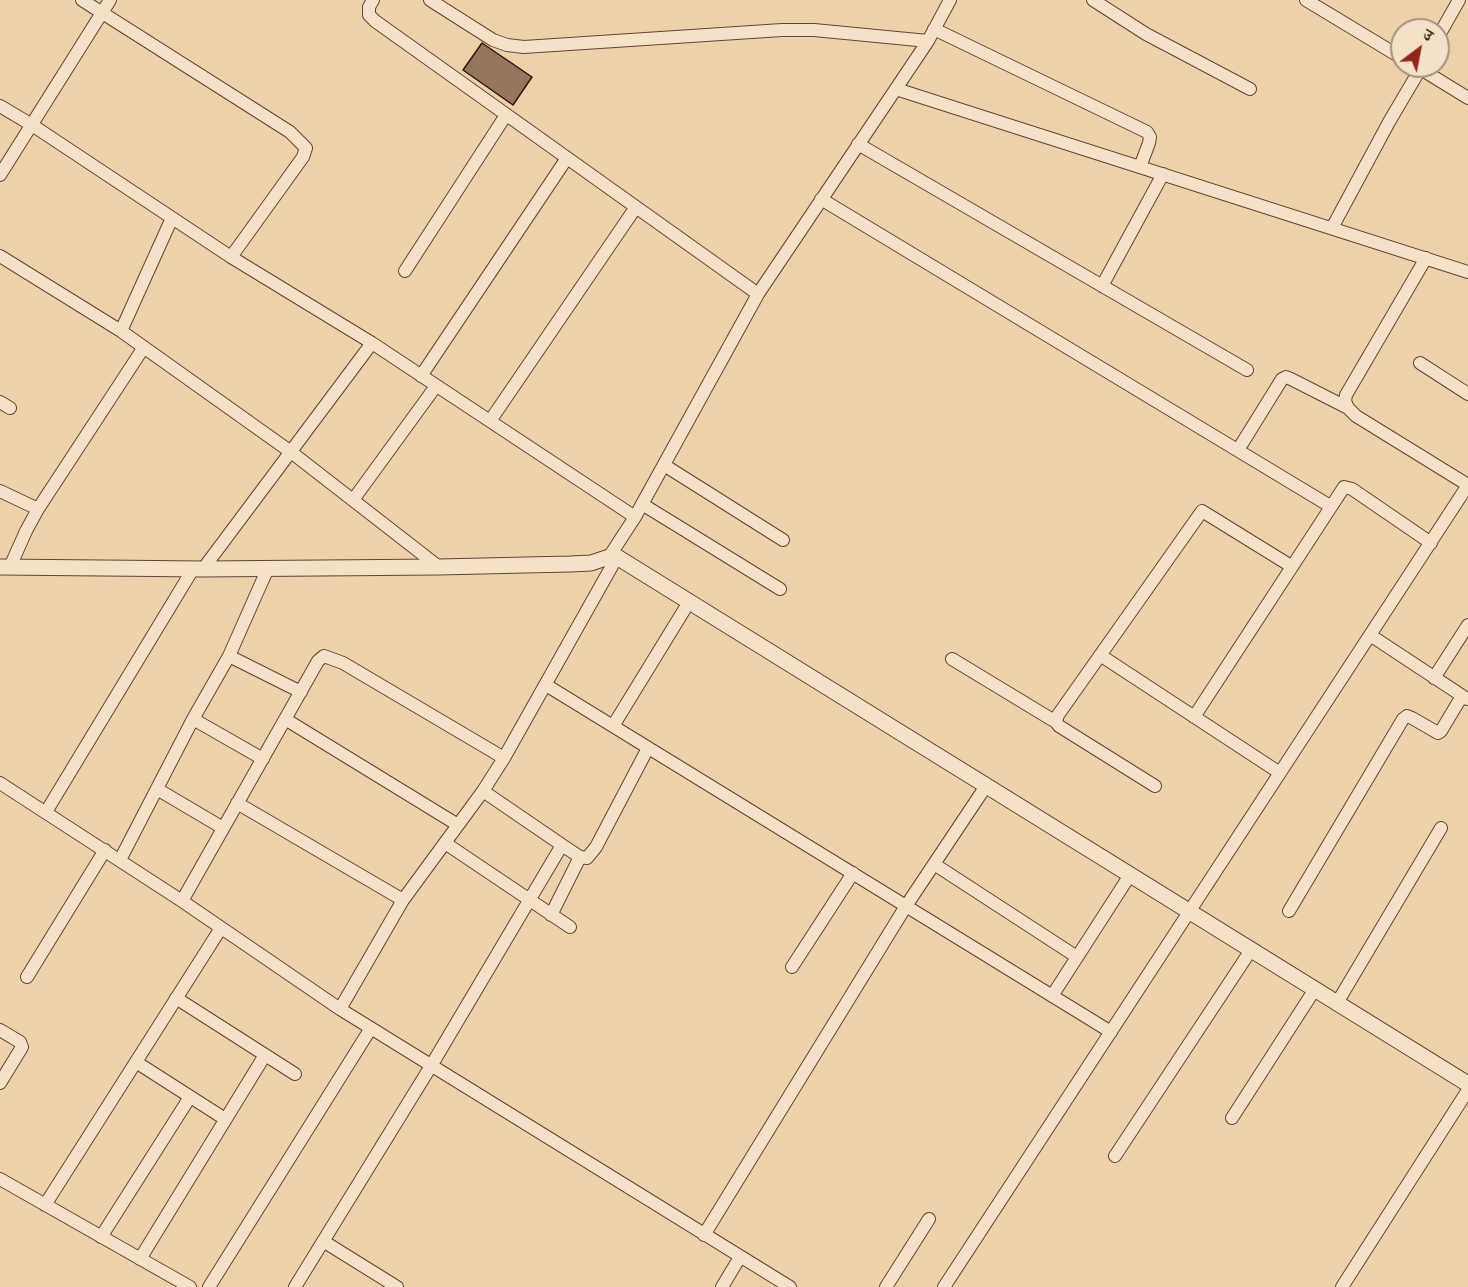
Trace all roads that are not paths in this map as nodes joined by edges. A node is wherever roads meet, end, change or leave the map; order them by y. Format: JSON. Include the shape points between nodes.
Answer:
{"nodes":[{"id":1,"x":82,"y":0,"type":"edge"},
{"id":2,"x":110,"y":0,"type":"edge"},
{"id":3,"x":373,"y":0,"type":"edge"},
{"id":4,"x":430,"y":0,"type":"edge"},
{"id":5,"x":950,"y":0,"type":"edge"},
{"id":6,"x":1093,"y":0,"type":"edge"},
{"id":7,"x":1306,"y":0,"type":"edge"},
{"id":8,"x":1460,"y":0,"type":"edge"},
{"id":9,"x":102,"y":12,"type":"junction"},
{"id":10,"x":1450,"y":18,"type":"edge"},
{"id":11,"x":934,"y":29,"type":"junction"},
{"id":12,"x":928,"y":41,"type":"junction"},
{"id":13,"x":1390,"y":51,"type":"edge"},
{"id":14,"x":1413,"y":78,"type":"edge"},
{"id":15,"x":1436,"y":78,"type":"edge"},
{"id":16,"x":896,"y":89,"type":"junction"},
{"id":17,"x":1250,"y":89,"type":"dead end"},
{"id":18,"x":1468,"y":98,"type":"edge"},
{"id":19,"x":0,"y":106,"type":"edge"},
{"id":20,"x":506,"y":115,"type":"junction"},
{"id":21,"x":33,"y":125,"type":"junction"},
{"id":22,"x":858,"y":144,"type":"junction"},
{"id":23,"x":567,"y":158,"type":"junction"},
{"id":24,"x":1140,"y":167,"type":"junction"},
{"id":25,"x":1163,"y":174,"type":"junction"},
{"id":26,"x":0,"y":175,"type":"edge"},
{"id":27,"x":821,"y":199,"type":"junction"},
{"id":28,"x":636,"y":207,"type":"junction"},
{"id":29,"x":172,"y":218,"type":"junction"},
{"id":30,"x":1332,"y":228,"type":"junction"},
{"id":31,"x":0,"y":256,"type":"edge"},
{"id":32,"x":231,"y":257,"type":"junction"},
{"id":33,"x":1426,"y":258,"type":"junction"},
{"id":34,"x":405,"y":271,"type":"dead end"},
{"id":35,"x":1468,"y":272,"type":"edge"},
{"id":36,"x":1102,"y":286,"type":"junction"},
{"id":37,"x":758,"y":294,"type":"junction"},
{"id":38,"x":121,"y":331,"type":"junction"},
{"id":39,"x":372,"y":343,"type":"junction"},
{"id":40,"x":144,"y":347,"type":"junction"},
{"id":41,"x":1420,"y":363,"type":"dead end"},
{"id":42,"x":1247,"y":369,"type":"dead end"},
{"id":43,"x":421,"y":376,"type":"junction"},
{"id":44,"x":436,"y":386,"type":"junction"},
{"id":45,"x":1468,"y":394,"type":"edge"},
{"id":46,"x":1348,"y":408,"type":"junction"},
{"id":47,"x":490,"y":421,"type":"junction"},
{"id":48,"x":1238,"y":450,"type":"junction"},
{"id":49,"x":291,"y":452,"type":"junction"},
{"id":50,"x":664,"y":465,"type":"junction"},
{"id":51,"x":1468,"y":485,"type":"edge"},
{"id":52,"x":0,"y":491,"type":"edge"},
{"id":53,"x":353,"y":500,"type":"junction"},
{"id":54,"x":642,"y":504,"type":"junction"},
{"id":55,"x":1330,"y":506,"type":"junction"},
{"id":56,"x":38,"y":509,"type":"junction"},
{"id":57,"x":635,"y":517,"type":"junction"},
{"id":58,"x":783,"y":540,"type":"dead end"},
{"id":59,"x":1431,"y":543,"type":"junction"},
{"id":60,"x":613,"y":557,"type":"junction"},
{"id":61,"x":1291,"y":566,"type":"junction"},
{"id":62,"x":5,"y":567,"type":"edge"},
{"id":63,"x":439,"y":567,"type":"junction"},
{"id":64,"x":268,"y":568,"type":"junction"},
{"id":65,"x":198,"y":569,"type":"junction"},
{"id":66,"x":780,"y":589,"type":"dead end"},
{"id":67,"x":689,"y":602,"type":"junction"},
{"id":68,"x":1468,"y":625,"type":"edge"},
{"id":69,"x":1370,"y":635,"type":"junction"},
{"id":70,"x":1100,"y":655,"type":"junction"},
{"id":71,"x":229,"y":656,"type":"junction"},
{"id":72,"x":952,"y":659,"type":"dead end"},
{"id":73,"x":1434,"y":678,"type":"junction"},
{"id":74,"x":546,"y":685,"type":"junction"},
{"id":75,"x":301,"y":692,"type":"junction"},
{"id":76,"x":1465,"y":698,"type":"edge"},
{"id":77,"x":1194,"y":717,"type":"junction"},
{"id":78,"x":193,"y":719,"type":"junction"},
{"id":79,"x":285,"y":719,"type":"junction"},
{"id":80,"x":1056,"y":722,"type":"junction"},
{"id":81,"x":613,"y":726,"type":"junction"},
{"id":82,"x":648,"y":748,"type":"junction"},
{"id":83,"x":504,"y":758,"type":"junction"},
{"id":84,"x":263,"y":759,"type":"junction"},
{"id":85,"x":1280,"y":773,"type":"junction"},
{"id":86,"x":0,"y":783,"type":"edge"},
{"id":87,"x":986,"y":786,"type":"junction"},
{"id":88,"x":1155,"y":786,"type":"dead end"},
{"id":89,"x":157,"y":789,"type":"junction"},
{"id":90,"x":483,"y":791,"type":"junction"},
{"id":91,"x":237,"y":803,"type":"junction"},
{"id":92,"x":46,"y":812,"type":"junction"},
{"id":93,"x":458,"y":825,"type":"junction"},
{"id":94,"x":223,"y":828,"type":"junction"},
{"id":95,"x":1441,"y":828,"type":"dead end"},
{"id":96,"x":445,"y":843,"type":"junction"},
{"id":97,"x":562,"y":845,"type":"junction"},
{"id":98,"x":105,"y":850,"type":"junction"},
{"id":99,"x":580,"y":857,"type":"junction"},
{"id":100,"x":120,"y":860,"type":"junction"},
{"id":101,"x":934,"y":864,"type":"junction"},
{"id":102,"x":852,"y":873,"type":"junction"},
{"id":103,"x":1130,"y":875,"type":"junction"},
{"id":104,"x":403,"y":900,"type":"junction"},
{"id":105,"x":528,"y":900,"type":"junction"},
{"id":106,"x":182,"y":901,"type":"junction"},
{"id":107,"x":906,"y":906,"type":"junction"},
{"id":108,"x":1289,"y":911,"type":"dead end"},
{"id":109,"x":1190,"y":912,"type":"junction"},
{"id":110,"x":551,"y":915,"type":"junction"},
{"id":111,"x":570,"y":927,"type":"dead end"},
{"id":112,"x":220,"y":928,"type":"junction"},
{"id":113,"x":1251,"y":950,"type":"junction"},
{"id":114,"x":1077,"y":957,"type":"junction"},
{"id":115,"x":792,"y":967,"type":"dead end"},
{"id":116,"x":27,"y":977,"type":"dead end"},
{"id":117,"x":1315,"y":989,"type":"junction"},
{"id":118,"x":1052,"y":996,"type":"junction"},
{"id":119,"x":176,"y":998,"type":"junction"},
{"id":120,"x":1337,"y":1003,"type":"junction"},
{"id":121,"x":340,"y":1009,"type":"junction"},
{"id":122,"x":371,"y":1028,"type":"junction"},
{"id":123,"x":0,"y":1030,"type":"edge"},
{"id":124,"x":1111,"y":1032,"type":"junction"},
{"id":125,"x":266,"y":1055,"type":"junction"},
{"id":126,"x":135,"y":1062,"type":"junction"},
{"id":127,"x":432,"y":1066,"type":"junction"},
{"id":128,"x":295,"y":1074,"type":"dead end"},
{"id":129,"x":0,"y":1083,"type":"edge"},
{"id":130,"x":1468,"y":1084,"type":"edge"},
{"id":131,"x":1468,"y":1090,"type":"edge"},
{"id":132,"x":190,"y":1097,"type":"junction"},
{"id":133,"x":1232,"y":1118,"type":"dead end"},
{"id":134,"x":225,"y":1119,"type":"junction"},
{"id":135,"x":1115,"y":1156,"type":"dead end"},
{"id":136,"x":0,"y":1179,"type":"edge"},
{"id":137,"x":45,"y":1205,"type":"junction"},
{"id":138,"x":929,"y":1219,"type":"dead end"},
{"id":139,"x":704,"y":1235,"type":"junction"},
{"id":140,"x":101,"y":1237,"type":"junction"},
{"id":141,"x":323,"y":1241,"type":"junction"},
{"id":142,"x":740,"y":1257,"type":"junction"},
{"id":143,"x":140,"y":1259,"type":"junction"},
{"id":144,"x":190,"y":1287,"type":"edge"},
{"id":145,"x":209,"y":1287,"type":"edge"},
{"id":146,"x":295,"y":1287,"type":"edge"},
{"id":147,"x":397,"y":1287,"type":"edge"},
{"id":148,"x":722,"y":1287,"type":"edge"},
{"id":149,"x":790,"y":1287,"type":"edge"},
{"id":150,"x":886,"y":1287,"type":"edge"},
{"id":151,"x":944,"y":1287,"type":"edge"},
{"id":152,"x":1342,"y":1287,"type":"edge"}],
"edges":[{"from":1,"to":9,"type":"street"},
{"from":2,"to":9,"type":"street"},
{"from":3,"to":20,"type":"street","via":[[369,15],[375,21]]},
{"from":4,"to":12,"type":"street","via":[[493,40],[525,47],[782,30]]},
{"from":5,"to":11,"type":"street"},
{"from":6,"to":17,"type":"street","via":[[1146,34]]},
{"from":7,"to":13,"type":"street"},
{"from":8,"to":10,"type":"street"},
{"from":9,"to":21,"type":"street"},
{"from":9,"to":32,"type":"street","via":[[290,132],[306,148]]},
{"from":11,"to":12,"type":"street"},
{"from":11,"to":24,"type":"street","via":[[1147,132],[1150,137]]},
{"from":12,"to":16,"type":"street"},
{"from":14,"to":30,"type":"street"},
{"from":15,"to":18,"type":"street"},
{"from":16,"to":22,"type":"street"},
{"from":16,"to":24,"type":"street"},
{"from":19,"to":21,"type":"street"},
{"from":20,"to":23,"type":"street"},
{"from":20,"to":34,"type":"street"},
{"from":21,"to":26,"type":"street"},
{"from":21,"to":29,"type":"street"},
{"from":22,"to":27,"type":"street"},
{"from":22,"to":36,"type":"street"},
{"from":23,"to":28,"type":"street"},
{"from":23,"to":43,"type":"street"},
{"from":24,"to":25,"type":"street"},
{"from":25,"to":30,"type":"street"},
{"from":25,"to":36,"type":"street"},
{"from":27,"to":37,"type":"street"},
{"from":27,"to":48,"type":"street"},
{"from":28,"to":37,"type":"street"},
{"from":28,"to":47,"type":"street"},
{"from":29,"to":32,"type":"street"},
{"from":29,"to":38,"type":"street"},
{"from":30,"to":33,"type":"street"},
{"from":31,"to":38,"type":"street"},
{"from":32,"to":39,"type":"street"},
{"from":33,"to":35,"type":"street"},
{"from":33,"to":46,"type":"street","via":[[1346,394]]},
{"from":36,"to":42,"type":"street"},
{"from":37,"to":50,"type":"street"},
{"from":38,"to":40,"type":"street"},
{"from":39,"to":43,"type":"street"},
{"from":39,"to":49,"type":"street"},
{"from":40,"to":49,"type":"street"},
{"from":40,"to":56,"type":"street"},
{"from":41,"to":45,"type":"street"},
{"from":43,"to":44,"type":"street"},
{"from":44,"to":47,"type":"street"},
{"from":44,"to":53,"type":"street"},
{"from":46,"to":48,"type":"street","via":[[1286,377]]},
{"from":46,"to":51,"type":"street"},
{"from":47,"to":57,"type":"street"},
{"from":48,"to":55,"type":"street"},
{"from":49,"to":53,"type":"street"},
{"from":49,"to":65,"type":"street"},
{"from":50,"to":54,"type":"street"},
{"from":50,"to":58,"type":"street"},
{"from":51,"to":59,"type":"street"},
{"from":52,"to":56,"type":"street"},
{"from":53,"to":63,"type":"street"},
{"from":54,"to":57,"type":"street"},
{"from":54,"to":66,"type":"street"},
{"from":55,"to":59,"type":"street","via":[[1344,486],[1348,487]]},
{"from":55,"to":61,"type":"street"},
{"from":56,"to":62,"type":"street"},
{"from":57,"to":60,"type":"street"},
{"from":59,"to":69,"type":"street"},
{"from":60,"to":63,"type":"street","via":[[591,563]]},
{"from":60,"to":67,"type":"street"},
{"from":60,"to":74,"type":"street"},
{"from":61,"to":70,"type":"street","via":[[1202,511]]},
{"from":61,"to":77,"type":"street"},
{"from":62,"to":65,"type":"street"},
{"from":63,"to":64,"type":"street"},
{"from":64,"to":65,"type":"street"},
{"from":64,"to":71,"type":"street"},
{"from":65,"to":92,"type":"street"},
{"from":67,"to":81,"type":"street"},
{"from":67,"to":87,"type":"street"},
{"from":68,"to":73,"type":"street"},
{"from":69,"to":73,"type":"street"},
{"from":69,"to":85,"type":"street"},
{"from":70,"to":77,"type":"street"},
{"from":70,"to":80,"type":"street"},
{"from":71,"to":75,"type":"street"},
{"from":71,"to":78,"type":"street"},
{"from":72,"to":80,"type":"street"},
{"from":73,"to":76,"type":"street"},
{"from":74,"to":81,"type":"street"},
{"from":74,"to":83,"type":"street"},
{"from":75,"to":79,"type":"street"},
{"from":75,"to":83,"type":"street","via":[[318,661],[324,656],[333,658]]},
{"from":76,"to":108,"type":"street","via":[[1438,733],[1412,718],[1403,719]]},
{"from":77,"to":85,"type":"street"},
{"from":78,"to":84,"type":"street"},
{"from":78,"to":89,"type":"street"},
{"from":79,"to":84,"type":"street"},
{"from":79,"to":93,"type":"street"},
{"from":80,"to":88,"type":"street"},
{"from":81,"to":82,"type":"street"},
{"from":82,"to":99,"type":"street","via":[[596,847],[587,858]]},
{"from":82,"to":102,"type":"street"},
{"from":83,"to":90,"type":"street"},
{"from":84,"to":91,"type":"street"},
{"from":85,"to":109,"type":"street"},
{"from":86,"to":92,"type":"street"},
{"from":87,"to":101,"type":"street"},
{"from":87,"to":103,"type":"street"},
{"from":89,"to":94,"type":"street"},
{"from":89,"to":100,"type":"street"},
{"from":90,"to":93,"type":"street"},
{"from":90,"to":97,"type":"street"},
{"from":91,"to":94,"type":"street"},
{"from":91,"to":104,"type":"street"},
{"from":92,"to":98,"type":"street"},
{"from":93,"to":96,"type":"street"},
{"from":94,"to":106,"type":"street"},
{"from":95,"to":120,"type":"street"},
{"from":96,"to":104,"type":"street"},
{"from":96,"to":105,"type":"street"},
{"from":97,"to":99,"type":"street"},
{"from":97,"to":105,"type":"street"},
{"from":98,"to":100,"type":"street"},
{"from":98,"to":116,"type":"street"},
{"from":99,"to":110,"type":"street"},
{"from":100,"to":106,"type":"street"},
{"from":101,"to":107,"type":"street"},
{"from":101,"to":114,"type":"street"},
{"from":102,"to":107,"type":"street"},
{"from":102,"to":115,"type":"street"},
{"from":103,"to":109,"type":"street"},
{"from":103,"to":114,"type":"street"},
{"from":104,"to":121,"type":"street"},
{"from":105,"to":110,"type":"street"},
{"from":105,"to":127,"type":"street"},
{"from":106,"to":112,"type":"street"},
{"from":107,"to":118,"type":"street"},
{"from":107,"to":139,"type":"street"},
{"from":109,"to":113,"type":"street"},
{"from":109,"to":124,"type":"street"},
{"from":110,"to":111,"type":"street"},
{"from":112,"to":119,"type":"street"},
{"from":112,"to":121,"type":"street"},
{"from":113,"to":117,"type":"street"},
{"from":113,"to":135,"type":"street"},
{"from":114,"to":118,"type":"street"},
{"from":117,"to":120,"type":"street"},
{"from":117,"to":133,"type":"street"},
{"from":118,"to":124,"type":"street"},
{"from":119,"to":125,"type":"street"},
{"from":119,"to":126,"type":"street"},
{"from":120,"to":130,"type":"street"},
{"from":121,"to":122,"type":"street"},
{"from":122,"to":127,"type":"street"},
{"from":122,"to":145,"type":"street"},
{"from":123,"to":129,"type":"street","via":[[22,1047]]},
{"from":124,"to":151,"type":"street"},
{"from":125,"to":128,"type":"street"},
{"from":125,"to":134,"type":"street"},
{"from":126,"to":132,"type":"street"},
{"from":126,"to":137,"type":"street"},
{"from":127,"to":139,"type":"street"},
{"from":127,"to":141,"type":"street"},
{"from":131,"to":152,"type":"street"},
{"from":132,"to":134,"type":"street"},
{"from":132,"to":140,"type":"street"},
{"from":134,"to":143,"type":"street"},
{"from":136,"to":137,"type":"street"},
{"from":137,"to":140,"type":"street"},
{"from":138,"to":150,"type":"street"},
{"from":139,"to":142,"type":"street"},
{"from":140,"to":143,"type":"street"},
{"from":141,"to":146,"type":"street"},
{"from":141,"to":147,"type":"street"},
{"from":142,"to":148,"type":"street"},
{"from":142,"to":149,"type":"street"},
{"from":143,"to":144,"type":"street"}]}
